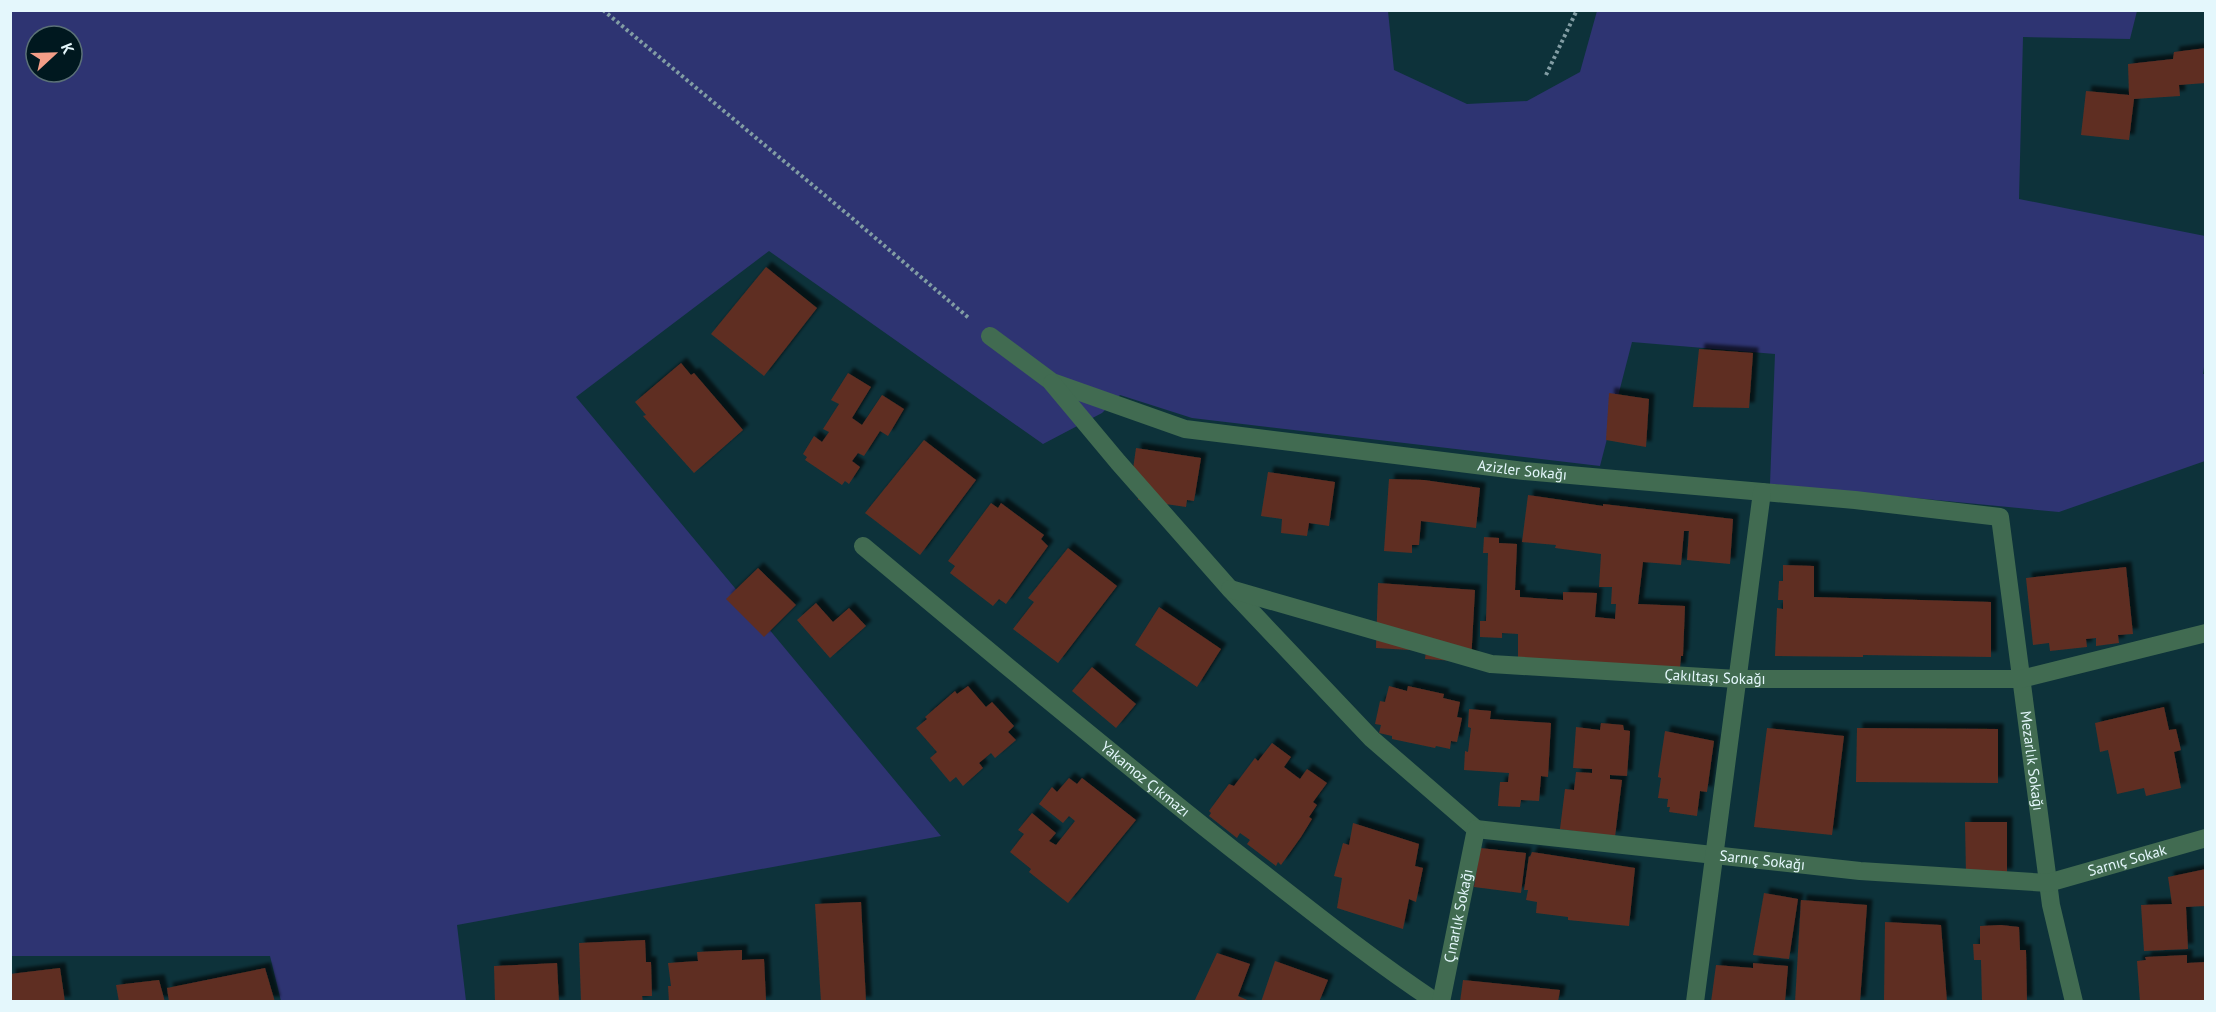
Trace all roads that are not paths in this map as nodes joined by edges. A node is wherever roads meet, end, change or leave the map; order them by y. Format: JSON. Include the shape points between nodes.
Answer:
{"nodes":[{"id":1,"x":990,"y":336,"type":"road end"},
{"id":2,"x":1052,"y":382,"type":"junction"},
{"id":3,"x":1762,"y":492,"type":"junction"},
{"id":4,"x":2000,"y":517,"type":"joint"},
{"id":5,"x":862,"y":546,"type":"dead end"},
{"id":6,"x":1230,"y":589,"type":"junction"},
{"id":7,"x":2205,"y":633,"type":"edge"},
{"id":8,"x":1737,"y":679,"type":"junction"},
{"id":9,"x":2021,"y":679,"type":"junction"},
{"id":10,"x":1476,"y":829,"type":"junction"},
{"id":11,"x":2205,"y":838,"type":"edge"},
{"id":12,"x":1714,"y":855,"type":"junction"},
{"id":13,"x":2048,"y":883,"type":"junction"},
{"id":14,"x":1436,"y":1002,"type":"edge"},
{"id":15,"x":1442,"y":1002,"type":"edge"},
{"id":16,"x":1695,"y":1002,"type":"edge"},
{"id":17,"x":2074,"y":1002,"type":"edge"}],
"edges":[{"from":1,"to":2,"type":"street","name":"Azizler Sokağı"},
{"from":2,"to":3,"type":"street","name":"Azizler Sokağı","via":[[1185,429],[1524,471]]},
{"from":2,"to":6,"type":"street","name":"Azizler Sokağı"},
{"from":3,"to":4,"type":"street","name":"Azizler Sokağı"},
{"from":3,"to":8,"type":"street"},
{"from":4,"to":9,"type":"street","name":"Mezarlık Sokağı"},
{"from":5,"to":14,"type":"street","name":"Yakamoz Çıkmazı","via":[[1122,762],[1332,927]]},
{"from":6,"to":8,"type":"street","name":"Çakıltaşı Sokağı","via":[[1491,664]]},
{"from":6,"to":10,"type":"street","name":"Azizler Sokağı","via":[[1372,738]]},
{"from":7,"to":9,"type":"street","name":"Çakıltaşı Sokağı"},
{"from":8,"to":9,"type":"street","name":"Çakıltaşı Sokağı"},
{"from":8,"to":12,"type":"street"},
{"from":9,"to":13,"type":"street","name":"Mezarlık Sokağı"},
{"from":10,"to":12,"type":"street","name":"Sarnıç Sokağı"},
{"from":10,"to":15,"type":"street","name":"Çınarlık Sokağı"},
{"from":11,"to":13,"type":"street","name":"Sarnıç Sokak"},
{"from":12,"to":13,"type":"street","name":"Sarnıç Sokağı","via":[[1860,872]]},
{"from":12,"to":16,"type":"street"},
{"from":13,"to":17,"type":"street","name":"Mezarlık Sokağı"}]}
